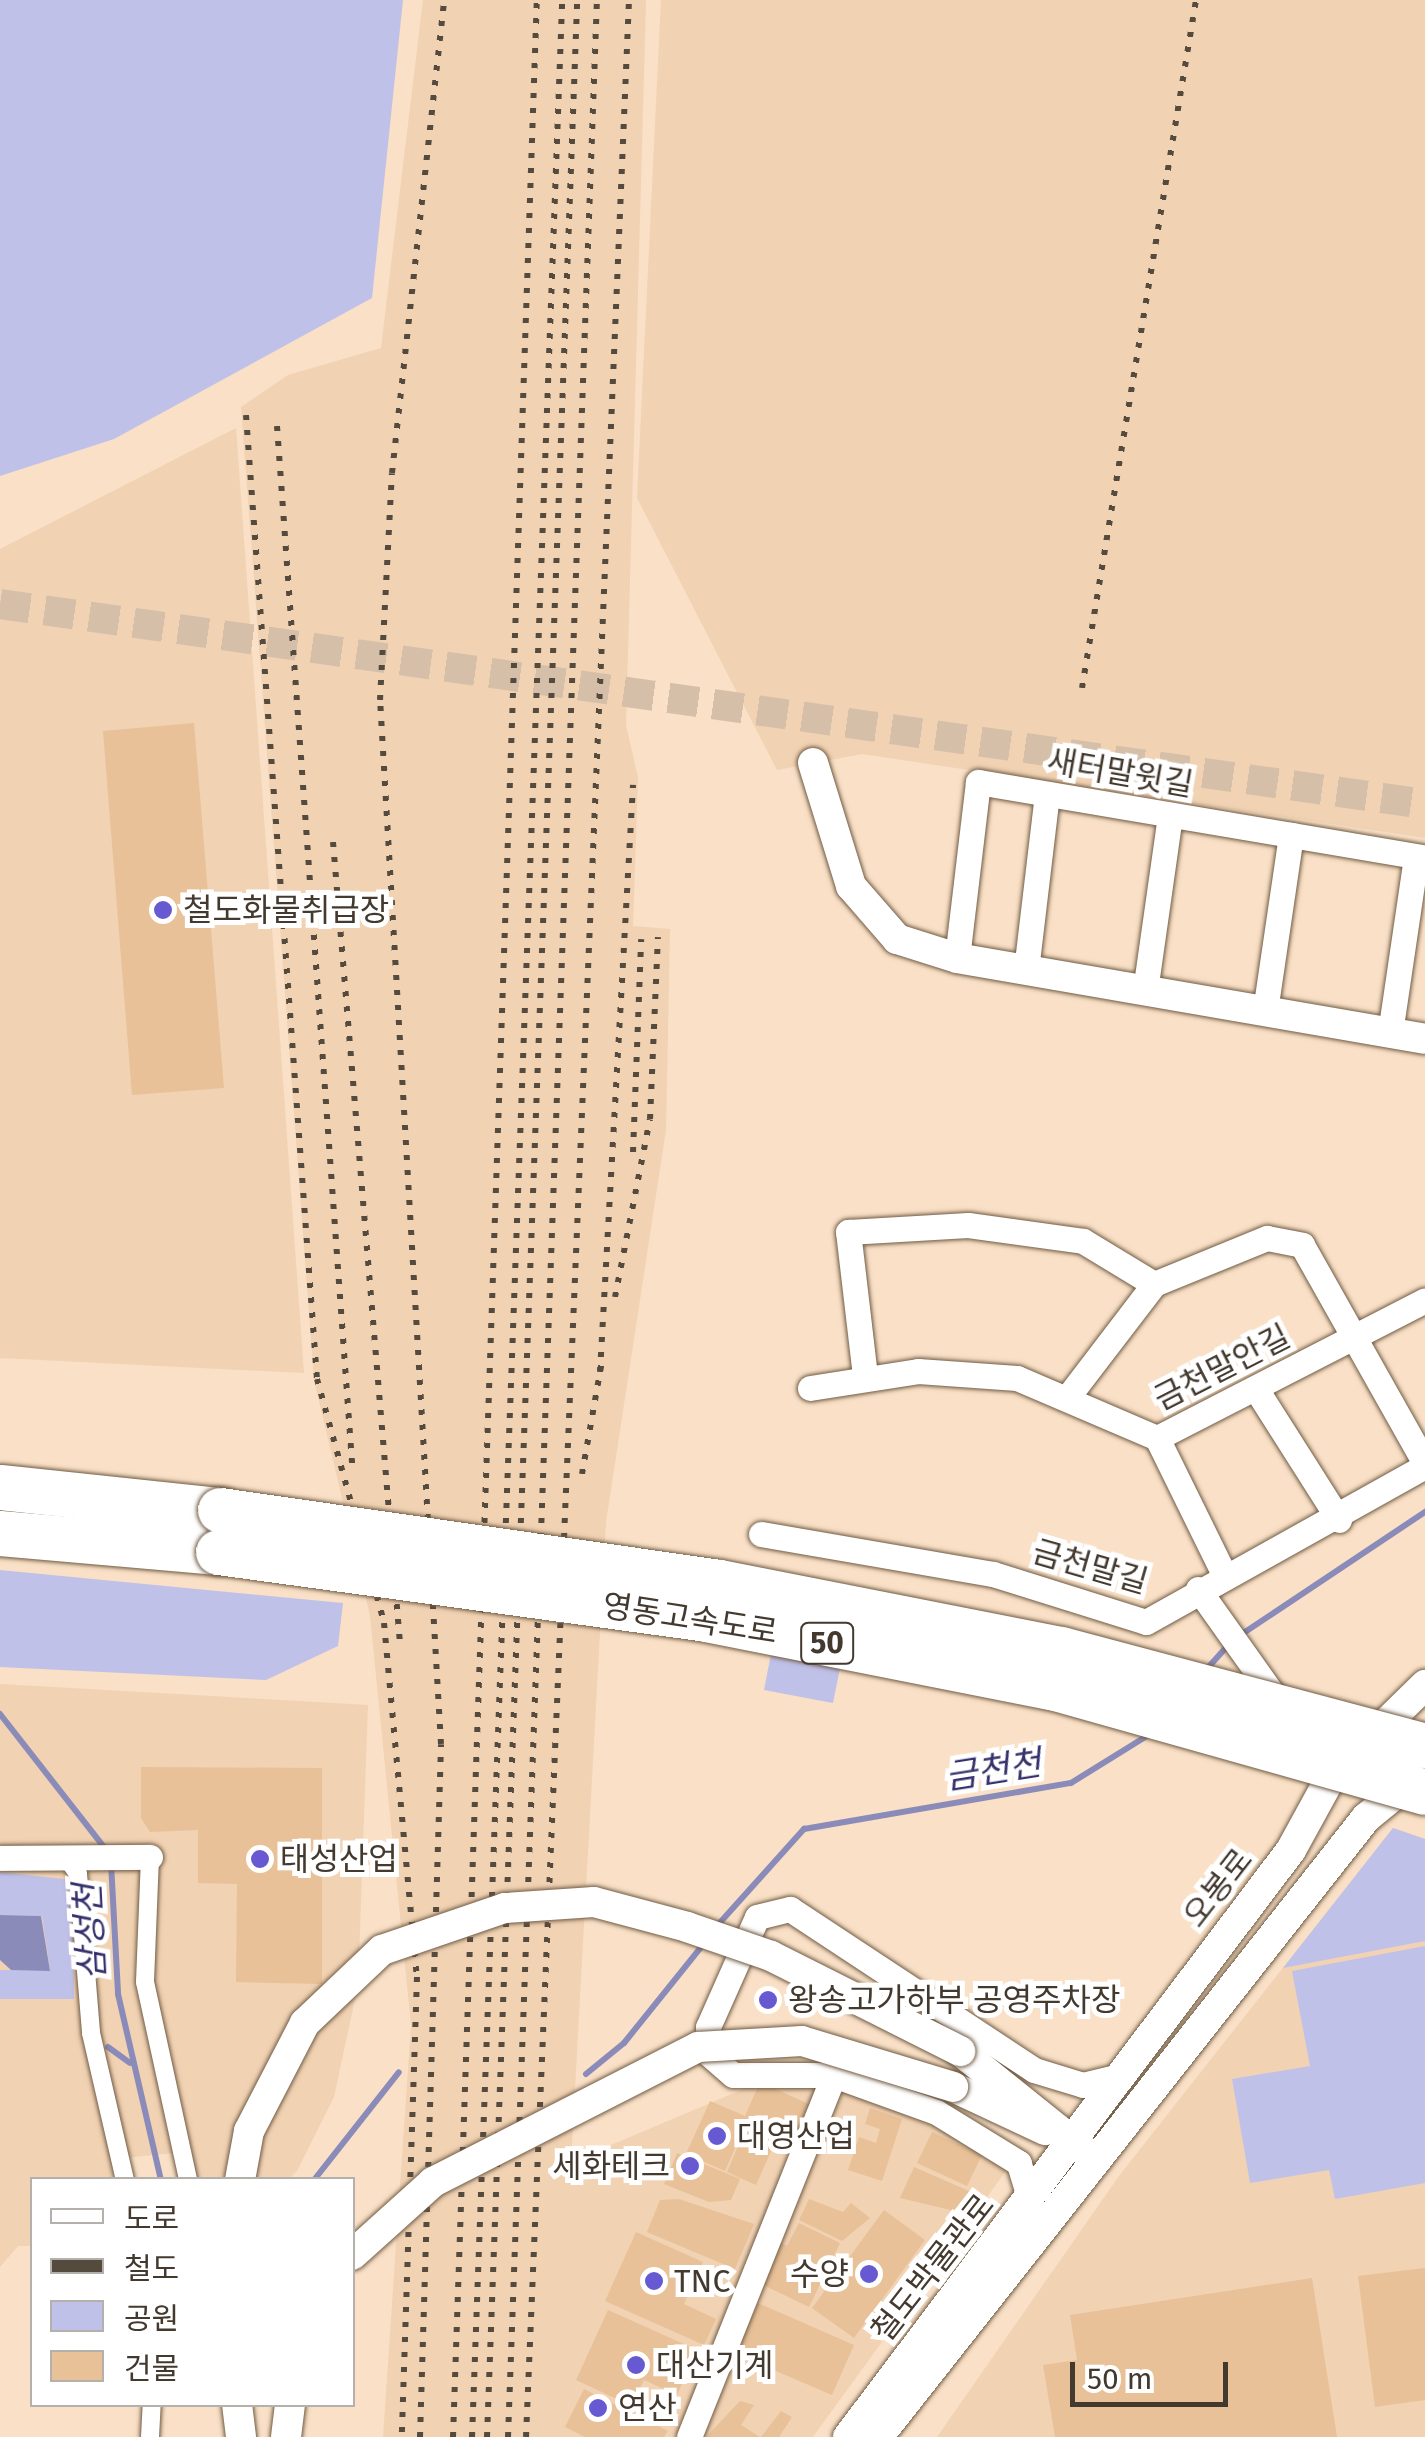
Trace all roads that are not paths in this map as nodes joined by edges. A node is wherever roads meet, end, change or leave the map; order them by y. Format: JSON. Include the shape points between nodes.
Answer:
{"nodes":[{"id":1,"x":813,"y":762,"type":"dead end"},
{"id":2,"x":1047,"y":794,"type":"junction"},
{"id":3,"x":1170,"y":815,"type":"junction"},
{"id":4,"x":1291,"y":836,"type":"junction"},
{"id":5,"x":1421,"y":858,"type":"edge"},
{"id":6,"x":957,"y":958,"type":"junction"},
{"id":7,"x":1026,"y":970,"type":"junction"},
{"id":8,"x":1145,"y":990,"type":"junction"},
{"id":9,"x":1265,"y":1011,"type":"junction"},
{"id":10,"x":1390,"y":1032,"type":"junction"},
{"id":11,"x":1425,"y":1039,"type":"edge"},
{"id":12,"x":1154,"y":1284,"type":"junction"},
{"id":13,"x":1425,"y":1300,"type":"edge"},
{"id":14,"x":1352,"y":1338,"type":"junction"},
{"id":15,"x":865,"y":1376,"type":"junction"},
{"id":16,"x":810,"y":1388,"type":"dead end"},
{"id":17,"x":1256,"y":1389,"type":"junction"},
{"id":18,"x":1070,"y":1394,"type":"junction"},
{"id":19,"x":1157,"y":1438,"type":"junction"},
{"id":20,"x":1425,"y":1465,"type":"edge"},
{"id":21,"x":0,"y":1487,"type":"edge"},
{"id":22,"x":1339,"y":1520,"type":"junction"},
{"id":23,"x":219,"y":1531,"type":"junction"},
{"id":24,"x":0,"y":1533,"type":"edge"},
{"id":25,"x":761,"y":1534,"type":"dead end"},
{"id":26,"x":1223,"y":1572,"type":"junction"},
{"id":27,"x":1198,"y":1589,"type":"junction"},
{"id":28,"x":1425,"y":1685,"type":"edge"},
{"id":29,"x":1425,"y":1746,"type":"edge"},
{"id":30,"x":1425,"y":1770,"type":"edge"},
{"id":31,"x":1332,"y":1778,"type":"junction"},
{"id":32,"x":1425,"y":1792,"type":"edge"},
{"id":33,"x":150,"y":1857,"type":"joint"},
{"id":34,"x":0,"y":1858,"type":"edge"},
{"id":35,"x":67,"y":1858,"type":"junction"},
{"id":36,"x":834,"y":2075,"type":"junction"},
{"id":37,"x":1116,"y":2077,"type":"junction"},
{"id":38,"x":1071,"y":2141,"type":"junction"},
{"id":39,"x":1098,"y":2160,"type":"junction"},
{"id":40,"x":124,"y":2177,"type":"edge"},
{"id":41,"x":187,"y":2177,"type":"edge"},
{"id":42,"x":241,"y":2177,"type":"edge"},
{"id":43,"x":1030,"y":2200,"type":"junction"},
{"id":44,"x":355,"y":2252,"type":"edge"},
{"id":45,"x":152,"y":2407,"type":"edge"},
{"id":46,"x":237,"y":2407,"type":"edge"},
{"id":47,"x":290,"y":2407,"type":"edge"},
{"id":48,"x":150,"y":2437,"type":"edge"},
{"id":49,"x":240,"y":2437,"type":"edge"},
{"id":50,"x":286,"y":2437,"type":"edge"},
{"id":51,"x":689,"y":2437,"type":"edge"},
{"id":52,"x":848,"y":2437,"type":"edge"},
{"id":53,"x":878,"y":2437,"type":"edge"}],
"edges":[{"from":1,"to":6,"type":"street","via":[[851,886],[897,939]]},
{"from":2,"to":3,"type":"street","name":"새터말윗길"},
{"from":2,"to":6,"type":"street","name":"새터말윗길","via":[[978,782]]},
{"from":2,"to":7,"type":"street"},
{"from":3,"to":4,"type":"street","name":"새터말윗길"},
{"from":3,"to":8,"type":"street"},
{"from":4,"to":5,"type":"street","name":"새터말윗길"},
{"from":4,"to":9,"type":"street"},
{"from":5,"to":10,"type":"street"},
{"from":6,"to":7,"type":"street"},
{"from":7,"to":8,"type":"street"},
{"from":8,"to":9,"type":"street"},
{"from":9,"to":10,"type":"street"},
{"from":10,"to":11,"type":"street"},
{"from":12,"to":14,"type":"street","via":[[1267,1238],[1302,1245]]},
{"from":12,"to":15,"type":"street","via":[[1083,1241],[968,1225],[848,1232]]},
{"from":12,"to":18,"type":"street"},
{"from":13,"to":14,"type":"street","name":"금천말안길"},
{"from":14,"to":17,"type":"street","name":"금천말안길"},
{"from":14,"to":20,"type":"street"},
{"from":15,"to":16,"type":"street","name":"금천말안길"},
{"from":15,"to":18,"type":"street","name":"금천말안길","via":[[971,1372]]},
{"from":17,"to":19,"type":"street","name":"금천말안길"},
{"from":17,"to":22,"type":"street"},
{"from":18,"to":19,"type":"street","name":"금천말안길"},
{"from":19,"to":26,"type":"street"},
{"from":20,"to":22,"type":"street","name":"금천말길"},
{"from":21,"to":23,"type":"highway","name":"영동고속도로","number":"50"},
{"from":22,"to":26,"type":"street","name":"금천말길"},
{"from":23,"to":24,"type":"highway","name":"영동고속도로","number":"50"},
{"from":23,"to":29,"type":"highway","name":"영동고속도로","number":"50","bridge":true,"via":[[833,1604],[1061,1649]]},
{"from":23,"to":32,"type":"highway","name":"영동고속도로","number":"50","bridge":true,"via":[[1054,1688]]},
{"from":25,"to":27,"type":"street","name":"금천말길","via":[[993,1574],[1146,1622]]},
{"from":26,"to":27,"type":"street","name":"금천말길"},
{"from":27,"to":31,"type":"street"},
{"from":28,"to":31,"type":"street","name":"오봉로"},
{"from":30,"to":39,"type":"street","via":[[1366,1818]]},
{"from":31,"to":37,"type":"street","name":"오봉로","via":[[1292,1850]]},
{"from":33,"to":35,"type":"street"},
{"from":33,"to":41,"type":"street","via":[[145,1982]]},
{"from":34,"to":35,"type":"street"},
{"from":35,"to":40,"type":"street","via":[[78,1874],[91,2034]]},
{"from":36,"to":37,"type":"street","via":[[733,2076],[709,2054],[708,2027],[757,1917],[790,1909],[1034,2070],[1083,2085]]},
{"from":36,"to":43,"type":"street","via":[[975,2130],[1019,2163]]},
{"from":36,"to":51,"type":"street"},
{"from":37,"to":38,"type":"street","name":"오봉로"},
{"from":38,"to":39,"type":"street"},
{"from":38,"to":42,"type":"street","bridge":true,"via":[[960,2050],[771,1956],[594,1902],[504,1908],[382,1950],[305,2023],[249,2132]]},
{"from":38,"to":43,"type":"street","name":"철도박물관로"},
{"from":38,"to":44,"type":"street","bridge":true,"via":[[953,2087],[802,2042],[698,2047],[433,2182]]},
{"from":39,"to":53,"type":"street","name":"철도박물관로"},
{"from":43,"to":52,"type":"street","name":"철도박물관로"},
{"from":45,"to":48,"type":"street"},
{"from":46,"to":49,"type":"street"},
{"from":47,"to":50,"type":"street"}]}
